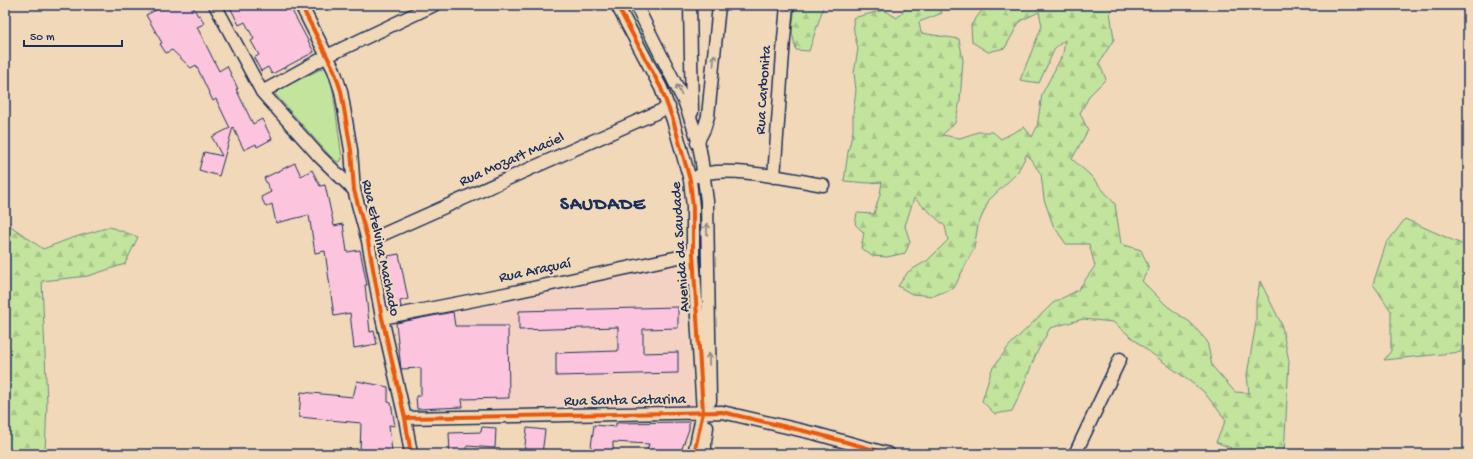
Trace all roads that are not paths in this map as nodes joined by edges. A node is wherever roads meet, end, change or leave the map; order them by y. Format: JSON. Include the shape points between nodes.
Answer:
{"nodes":[{"id":1,"x":215,"y":5,"type":"edge"},
{"id":2,"x":301,"y":5,"type":"edge"},
{"id":3,"x":434,"y":5,"type":"edge"},
{"id":4,"x":617,"y":5,"type":"edge"},
{"id":5,"x":636,"y":5,"type":"edge"},
{"id":6,"x":690,"y":5,"type":"edge"},
{"id":7,"x":719,"y":5,"type":"edge"},
{"id":8,"x":787,"y":5,"type":"edge"},
{"id":9,"x":327,"y":56,"type":"junction"},
{"id":10,"x":262,"y":92,"type":"junction"},
{"id":11,"x":669,"y":107,"type":"junction"},
{"id":12,"x":692,"y":120,"type":"junction"},
{"id":13,"x":680,"y":140,"type":"junction"},
{"id":14,"x":698,"y":140,"type":"junction"},
{"id":15,"x":685,"y":163,"type":"junction"},
{"id":16,"x":704,"y":173,"type":"junction"},
{"id":17,"x":774,"y":177,"type":"junction"},
{"id":18,"x":690,"y":180,"type":"junction"},
{"id":19,"x":823,"y":185,"type":"dead end"},
{"id":20,"x":354,"y":190,"type":"junction"},
{"id":21,"x":368,"y":241,"type":"junction"},
{"id":22,"x":694,"y":254,"type":"junction"},
{"id":23,"x":382,"y":318,"type":"junction"},
{"id":24,"x":1120,"y":359,"type":"dead end"},
{"id":25,"x":707,"y":412,"type":"junction"},
{"id":26,"x":405,"y":418,"type":"junction"},
{"id":27,"x":411,"y":454,"type":"edge"},
{"id":28,"x":694,"y":454,"type":"edge"},
{"id":29,"x":705,"y":454,"type":"edge"},
{"id":30,"x":889,"y":454,"type":"edge"},
{"id":31,"x":1075,"y":454,"type":"edge"}],
"edges":[{"from":1,"to":10,"type":"street","name":"Rua Etelvina Machado"},
{"from":2,"to":9,"type":"street","name":"Rua Etelvina Machado"},
{"from":3,"to":9,"type":"street"},
{"from":4,"to":11,"type":"street","name":"Avenida da Saudade"},
{"from":12,"to":5,"type":"street","name":"Avenida da Saudade","one_way":true},
{"from":6,"to":12,"type":"street"},
{"from":14,"to":7,"type":"street","one_way":true,"via":[[708,116]]},
{"from":8,"to":17,"type":"street","name":"Rua Carbonita"},
{"from":9,"to":10,"type":"street"},
{"from":9,"to":20,"type":"street","name":"Rua Etelvina Machado","via":[[341,91],[351,150]]},
{"from":10,"to":20,"type":"street","name":"Rua Etelvina Machado","via":[[320,157]]},
{"from":11,"to":13,"type":"street","name":"Avenida da Saudade"},
{"from":11,"to":21,"type":"street","name":"Rua Mozart Maciel"},
{"from":12,"to":13,"type":"street"},
{"from":12,"to":14,"type":"street","name":"Avenida da Saudade"},
{"from":13,"to":15,"type":"street","name":"Avenida da Saudade"},
{"from":14,"to":15,"type":"street"},
{"from":14,"to":16,"type":"street","name":"Avenida da Saudade"},
{"from":15,"to":18,"type":"street","name":"Avenida da Saudade"},
{"from":16,"to":17,"type":"street","via":[[714,171]]},
{"from":16,"to":18,"type":"street"},
{"from":25,"to":16,"type":"street","name":"Avenida da Saudade","one_way":true,"via":[[707,209]]},
{"from":17,"to":19,"type":"street"},
{"from":18,"to":22,"type":"street","name":"Avenida da Saudade"},
{"from":20,"to":21,"type":"street","name":"Rua Etelvina Machado"},
{"from":21,"to":23,"type":"street","name":"Rua Etelvina Machado"},
{"from":22,"to":23,"type":"street","name":"Rua Araçuaí"},
{"from":22,"to":25,"type":"street","name":"Avenida da Saudade"},
{"from":23,"to":26,"type":"street","name":"Rua Etelvina Machado"},
{"from":24,"to":31,"type":"street"},
{"from":25,"to":26,"type":"street","name":"Rua Santa Catarina"},
{"from":25,"to":28,"type":"street","name":"Avenida da Saudade"},
{"from":25,"to":29,"type":"street","name":"Avenida da Saudade"},
{"from":25,"to":30,"type":"street","name":"Rua Santa Catarina","via":[[722,412]]},
{"from":26,"to":27,"type":"street","name":"Rua Etelvina Machado"}]}
